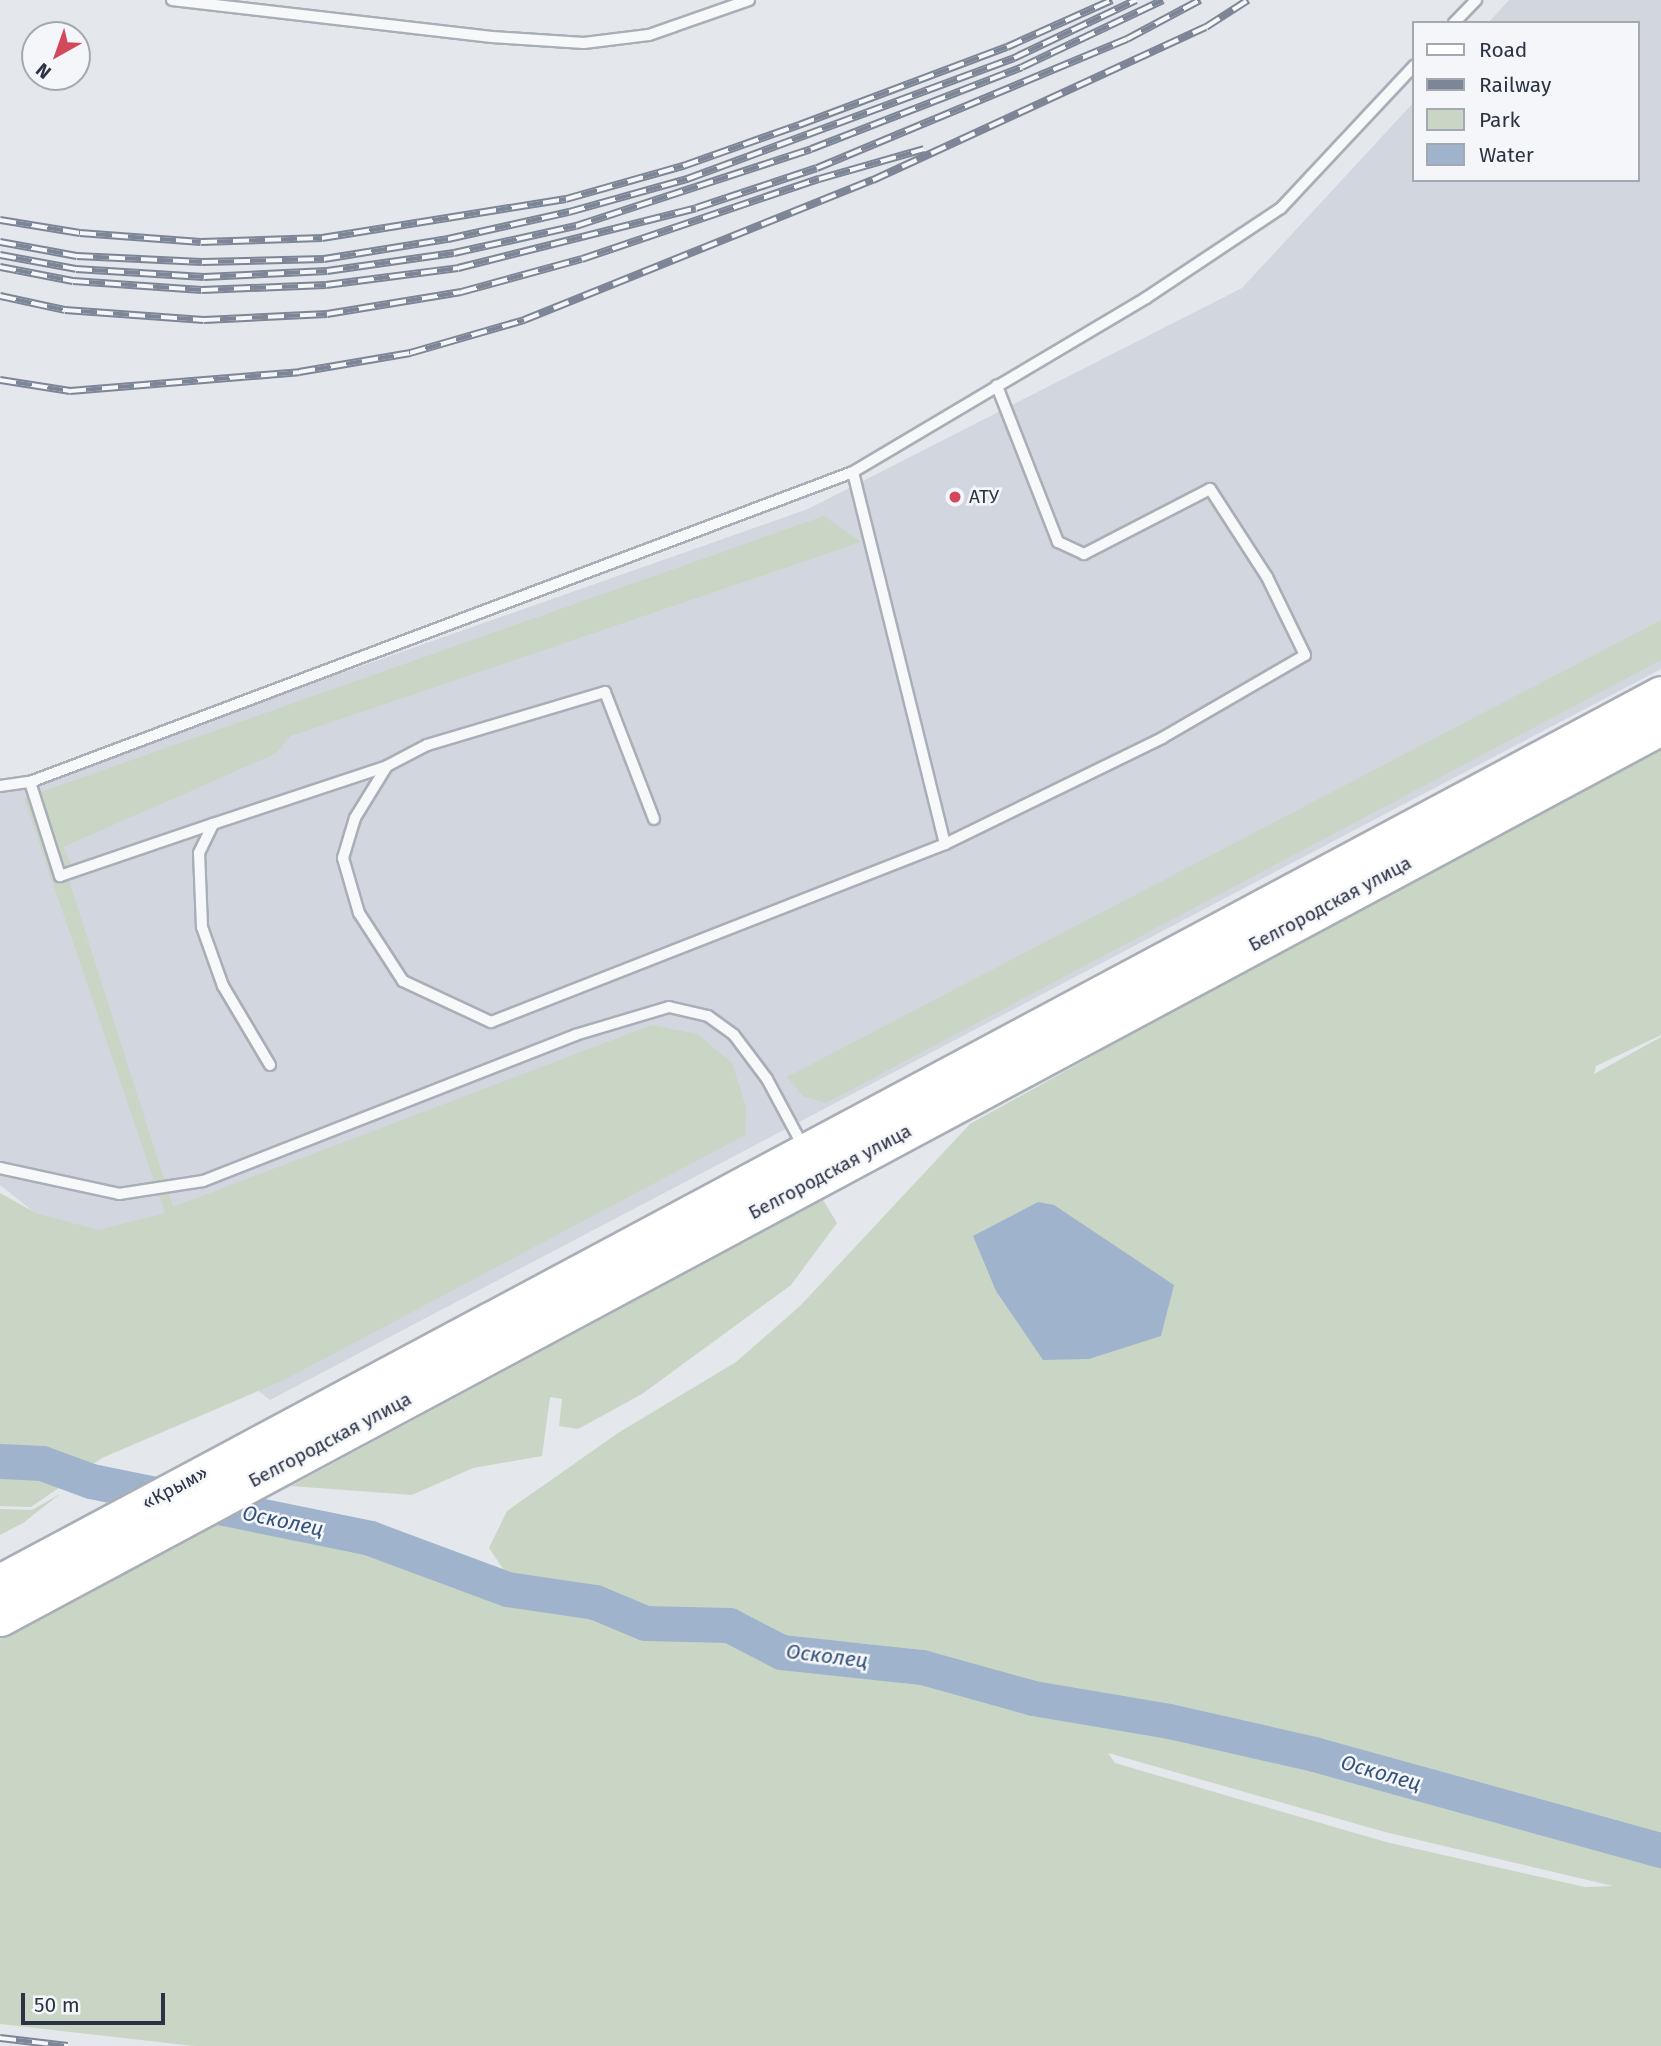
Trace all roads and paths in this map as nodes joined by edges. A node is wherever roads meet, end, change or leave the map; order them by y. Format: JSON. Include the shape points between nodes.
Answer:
{"nodes":[{"id":1,"x":172,"y":0,"type":"edge"},
{"id":2,"x":750,"y":0,"type":"edge"},
{"id":3,"x":1476,"y":0,"type":"edge"},
{"id":4,"x":1456,"y":21,"type":"edge"},
{"id":5,"x":1412,"y":68,"type":"edge"},
{"id":6,"x":997,"y":386,"type":"junction"},
{"id":7,"x":853,"y":472,"type":"junction"},
{"id":8,"x":1661,"y":694,"type":"edge"},
{"id":9,"x":1661,"y":727,"type":"edge"},
{"id":10,"x":387,"y":766,"type":"junction"},
{"id":11,"x":30,"y":782,"type":"junction"},
{"id":12,"x":0,"y":786,"type":"edge"},
{"id":13,"x":654,"y":819,"type":"dead end"},
{"id":14,"x":213,"y":824,"type":"junction"},
{"id":15,"x":945,"y":844,"type":"junction"},
{"id":16,"x":270,"y":1065,"type":"dead end"},
{"id":17,"x":813,"y":1164,"type":"junction"},
{"id":18,"x":0,"y":1168,"type":"edge"},
{"id":19,"x":353,"y":1409,"type":"joint"},
{"id":20,"x":7,"y":1597,"type":"edge"}],
"edges":[{"from":1,"to":2,"type":"lane","via":[[584,43],[649,35]]},
{"from":3,"to":4,"type":"lane"},
{"from":5,"to":6,"type":"lane","via":[[1281,208],[1146,299]]},
{"from":6,"to":7,"type":"lane"},
{"from":6,"to":15,"type":"lane","via":[[1058,542],[1084,554],[1210,489],[1267,578],[1305,655],[1161,738]]},
{"from":7,"to":11,"type":"lane"},
{"from":7,"to":15,"type":"lane"},
{"from":8,"to":17,"type":"main road","name":"Белгородская улица"},
{"from":9,"to":17,"type":"main road","name":"Белгородская улица"},
{"from":10,"to":13,"type":"lane","via":[[428,745],[605,692]]},
{"from":10,"to":14,"type":"lane"},
{"from":10,"to":15,"type":"lane","via":[[355,818],[344,858],[359,913],[403,981],[491,1023]]},
{"from":11,"to":12,"type":"lane"},
{"from":11,"to":14,"type":"lane","via":[[60,876]]},
{"from":14,"to":16,"type":"lane","via":[[199,853],[202,927],[223,986]]},
{"from":17,"to":18,"type":"lane","via":[[767,1079],[734,1035],[708,1016],[669,1007],[575,1035],[203,1181],[119,1194]]},
{"from":17,"to":19,"type":"main road","name":"Белгородская улица"},
{"from":19,"to":20,"type":"main road","name":"«Крым»"}]}
